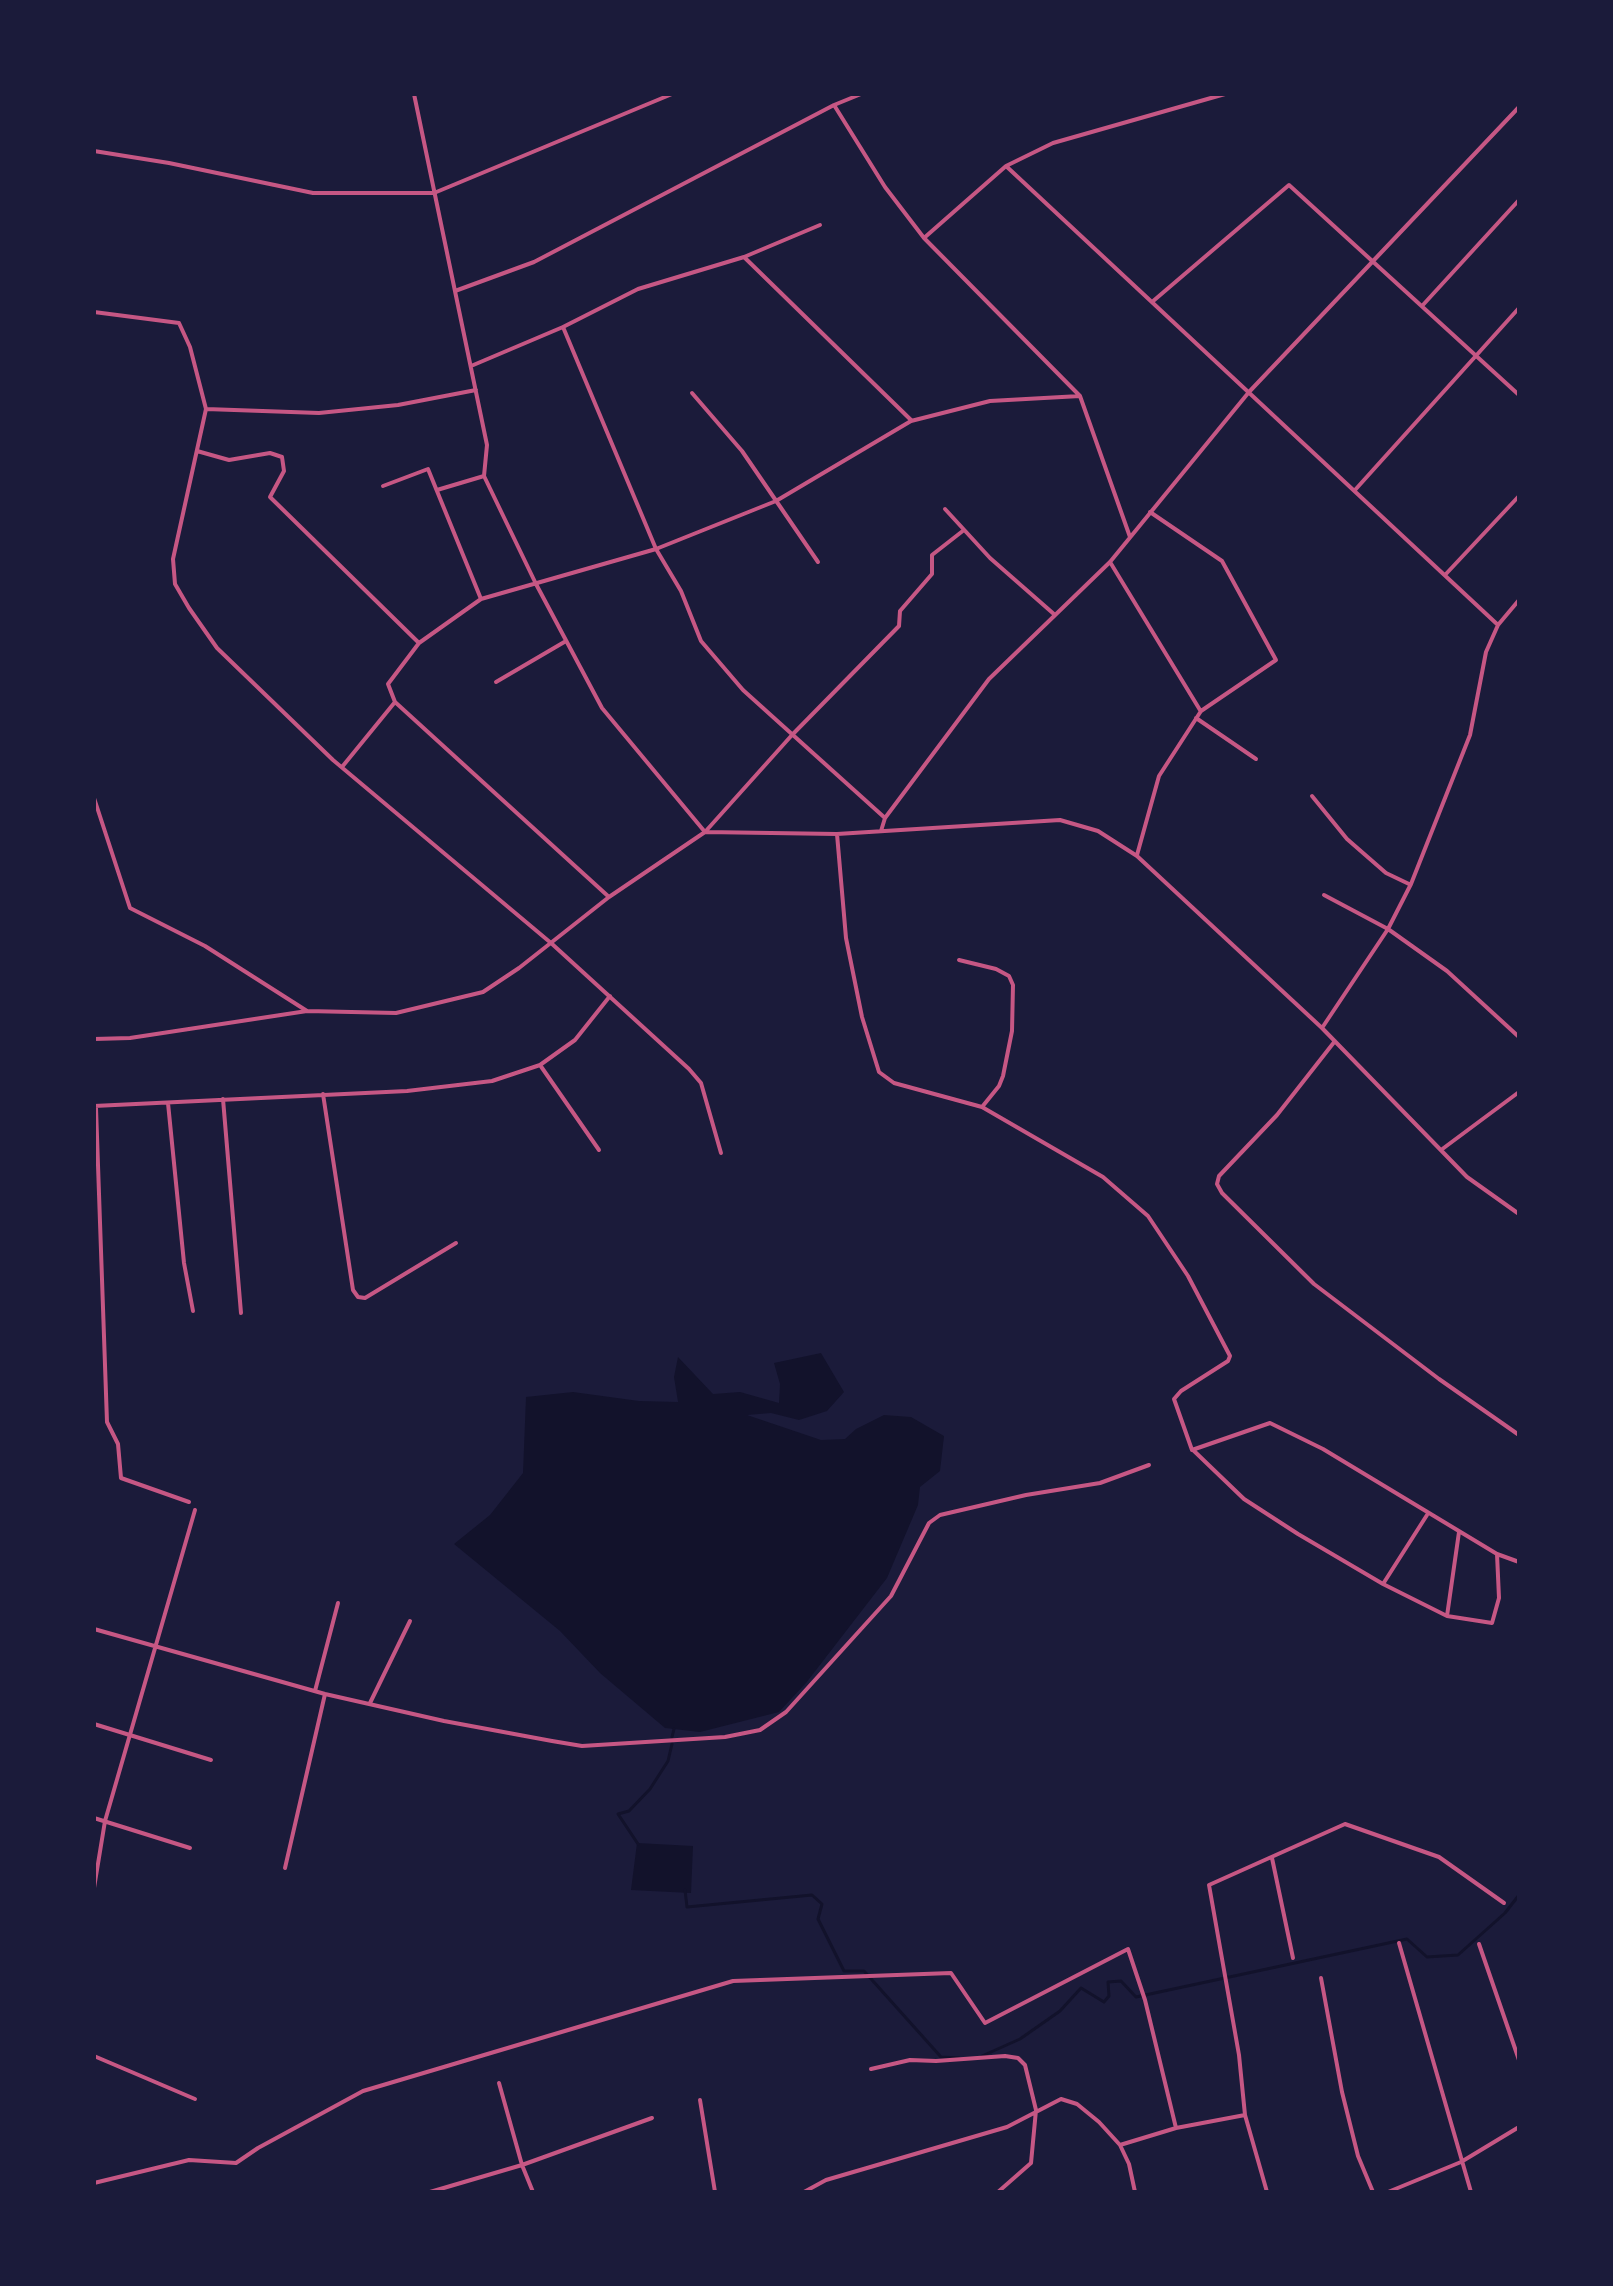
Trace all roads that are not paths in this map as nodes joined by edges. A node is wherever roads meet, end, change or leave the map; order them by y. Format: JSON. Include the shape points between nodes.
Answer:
{"nodes":[{"id":1,"x":414,"y":94,"type":"edge"},
{"id":2,"x":861,"y":94,"type":"edge"},
{"id":3,"x":1225,"y":94,"type":"edge"},
{"id":4,"x":668,"y":95,"type":"edge"},
{"id":5,"x":834,"y":105,"type":"junction"},
{"id":6,"x":1519,"y":107,"type":"edge"},
{"id":7,"x":94,"y":151,"type":"edge"},
{"id":8,"x":1006,"y":166,"type":"junction"},
{"id":9,"x":434,"y":193,"type":"junction"},
{"id":10,"x":1519,"y":200,"type":"edge"},
{"id":11,"x":820,"y":225,"type":"dead end"},
{"id":12,"x":924,"y":238,"type":"junction"},
{"id":13,"x":744,"y":257,"type":"junction"},
{"id":14,"x":1373,"y":262,"type":"junction"},
{"id":15,"x":455,"y":291,"type":"junction"},
{"id":16,"x":1152,"y":302,"type":"junction"},
{"id":17,"x":1422,"y":306,"type":"junction"},
{"id":18,"x":1519,"y":308,"type":"edge"},
{"id":19,"x":94,"y":312,"type":"edge"},
{"id":20,"x":563,"y":327,"type":"junction"},
{"id":21,"x":1475,"y":355,"type":"junction"},
{"id":22,"x":471,"y":366,"type":"junction"},
{"id":23,"x":476,"y":390,"type":"junction"},
{"id":24,"x":1249,"y":392,"type":"junction"},
{"id":25,"x":692,"y":393,"type":"dead end"},
{"id":26,"x":1519,"y":395,"type":"edge"},
{"id":27,"x":1080,"y":396,"type":"junction"},
{"id":28,"x":206,"y":409,"type":"junction"},
{"id":29,"x":911,"y":421,"type":"junction"},
{"id":30,"x":197,"y":451,"type":"junction"},
{"id":31,"x":484,"y":476,"type":"junction"},
{"id":32,"x":383,"y":486,"type":"dead end"},
{"id":33,"x":437,"y":490,"type":"junction"},
{"id":34,"x":1355,"y":491,"type":"junction"},
{"id":35,"x":1519,"y":496,"type":"edge"},
{"id":36,"x":776,"y":501,"type":"junction"},
{"id":37,"x":945,"y":509,"type":"dead end"},
{"id":38,"x":1150,"y":512,"type":"junction"},
{"id":39,"x":964,"y":530,"type":"junction"},
{"id":40,"x":1130,"y":537,"type":"junction"},
{"id":41,"x":656,"y":549,"type":"junction"},
{"id":42,"x":818,"y":562,"type":"dead end"},
{"id":43,"x":1110,"y":562,"type":"junction"},
{"id":44,"x":1445,"y":575,"type":"junction"},
{"id":45,"x":536,"y":584,"type":"junction"},
{"id":46,"x":481,"y":599,"type":"junction"},
{"id":47,"x":1519,"y":600,"type":"edge"},
{"id":48,"x":1055,"y":615,"type":"junction"},
{"id":49,"x":1498,"y":625,"type":"junction"},
{"id":50,"x":566,"y":641,"type":"junction"},
{"id":51,"x":419,"y":643,"type":"junction"},
{"id":52,"x":496,"y":682,"type":"dead end"},
{"id":53,"x":395,"y":702,"type":"junction"},
{"id":54,"x":1201,"y":711,"type":"junction"},
{"id":55,"x":1196,"y":718,"type":"junction"},
{"id":56,"x":792,"y":735,"type":"junction"},
{"id":57,"x":1256,"y":759,"type":"dead end"},
{"id":58,"x":342,"y":767,"type":"junction"},
{"id":59,"x":1312,"y":796,"type":"dead end"},
{"id":60,"x":94,"y":798,"type":"edge"},
{"id":61,"x":885,"y":818,"type":"junction"},
{"id":62,"x":881,"y":831,"type":"junction"},
{"id":63,"x":705,"y":832,"type":"junction"},
{"id":64,"x":837,"y":834,"type":"junction"},
{"id":65,"x":1137,"y":856,"type":"junction"},
{"id":66,"x":1411,"y":884,"type":"junction"},
{"id":67,"x":1324,"y":895,"type":"dead end"},
{"id":68,"x":609,"y":897,"type":"junction"},
{"id":69,"x":1388,"y":929,"type":"junction"},
{"id":70,"x":551,"y":943,"type":"junction"},
{"id":71,"x":959,"y":960,"type":"dead end"},
{"id":72,"x":610,"y":996,"type":"junction"},
{"id":73,"x":307,"y":1011,"type":"junction"},
{"id":74,"x":1322,"y":1028,"type":"junction"},
{"id":75,"x":1519,"y":1037,"type":"edge"},
{"id":76,"x":94,"y":1039,"type":"edge"},
{"id":77,"x":1335,"y":1041,"type":"junction"},
{"id":78,"x":540,"y":1065,"type":"junction"},
{"id":79,"x":1519,"y":1092,"type":"edge"},
{"id":80,"x":323,"y":1094,"type":"junction"},
{"id":81,"x":223,"y":1099,"type":"junction"},
{"id":82,"x":168,"y":1103,"type":"junction"},
{"id":83,"x":95,"y":1107,"type":"edge"},
{"id":84,"x":982,"y":1107,"type":"junction"},
{"id":85,"x":599,"y":1150,"type":"dead end"},
{"id":86,"x":1441,"y":1150,"type":"junction"},
{"id":87,"x":721,"y":1153,"type":"dead end"},
{"id":88,"x":1519,"y":1214,"type":"edge"},
{"id":89,"x":456,"y":1243,"type":"dead end"},
{"id":90,"x":193,"y":1311,"type":"dead end"},
{"id":91,"x":241,"y":1313,"type":"dead end"},
{"id":92,"x":1519,"y":1435,"type":"edge"},
{"id":93,"x":1192,"y":1450,"type":"junction"},
{"id":94,"x":1149,"y":1465,"type":"dead end"},
{"id":95,"x":189,"y":1502,"type":"dead end"},
{"id":96,"x":195,"y":1510,"type":"dead end"},
{"id":97,"x":1428,"y":1514,"type":"junction"},
{"id":98,"x":1459,"y":1532,"type":"junction"},
{"id":99,"x":1497,"y":1554,"type":"junction"},
{"id":100,"x":1519,"y":1562,"type":"edge"},
{"id":101,"x":1383,"y":1584,"type":"junction"},
{"id":102,"x":338,"y":1603,"type":"dead end"},
{"id":103,"x":1447,"y":1616,"type":"junction"},
{"id":104,"x":410,"y":1621,"type":"dead end"},
{"id":105,"x":94,"y":1629,"type":"edge"},
{"id":106,"x":155,"y":1645,"type":"junction"},
{"id":107,"x":315,"y":1691,"type":"junction"},
{"id":108,"x":325,"y":1694,"type":"junction"},
{"id":109,"x":370,"y":1703,"type":"junction"},
{"id":110,"x":94,"y":1724,"type":"edge"},
{"id":111,"x":131,"y":1734,"type":"junction"},
{"id":112,"x":211,"y":1760,"type":"dead end"},
{"id":113,"x":94,"y":1818,"type":"edge"},
{"id":114,"x":105,"y":1821,"type":"junction"},
{"id":115,"x":190,"y":1848,"type":"dead end"},
{"id":116,"x":1272,"y":1858,"type":"junction"},
{"id":117,"x":285,"y":1868,"type":"dead end"},
{"id":118,"x":94,"y":1888,"type":"edge"},
{"id":119,"x":1504,"y":1903,"type":"dead end"},
{"id":120,"x":1399,"y":1943,"type":"dead end"},
{"id":121,"x":1479,"y":1944,"type":"dead end"},
{"id":122,"x":1293,"y":1958,"type":"dead end"},
{"id":123,"x":1321,"y":1978,"type":"dead end"},
{"id":124,"x":94,"y":2056,"type":"edge"},
{"id":125,"x":1519,"y":2060,"type":"edge"},
{"id":126,"x":871,"y":2069,"type":"dead end"},
{"id":127,"x":499,"y":2083,"type":"dead end"},
{"id":128,"x":195,"y":2099,"type":"dead end"},
{"id":129,"x":700,"y":2100,"type":"dead end"},
{"id":130,"x":1036,"y":2110,"type":"junction"},
{"id":131,"x":1245,"y":2115,"type":"junction"},
{"id":132,"x":652,"y":2118,"type":"dead end"},
{"id":133,"x":1519,"y":2127,"type":"edge"},
{"id":134,"x":1176,"y":2128,"type":"junction"},
{"id":135,"x":1120,"y":2145,"type":"junction"},
{"id":136,"x":1461,"y":2162,"type":"junction"},
{"id":137,"x":522,"y":2165,"type":"junction"},
{"id":138,"x":94,"y":2183,"type":"edge"},
{"id":139,"x":430,"y":2192,"type":"edge"},
{"id":140,"x":533,"y":2192,"type":"edge"},
{"id":141,"x":715,"y":2192,"type":"edge"},
{"id":142,"x":804,"y":2192,"type":"edge"},
{"id":143,"x":998,"y":2192,"type":"edge"},
{"id":144,"x":1135,"y":2192,"type":"edge"},
{"id":145,"x":1267,"y":2192,"type":"edge"},
{"id":146,"x":1373,"y":2192,"type":"edge"},
{"id":147,"x":1388,"y":2192,"type":"edge"},
{"id":148,"x":1471,"y":2192,"type":"edge"}],
"edges":[{"from":1,"to":9,"type":"street"},
{"from":2,"to":5,"type":"street"},
{"from":3,"to":8,"type":"street","via":[[1053,143]]},
{"from":4,"to":9,"type":"street"},
{"from":5,"to":12,"type":"street"},
{"from":5,"to":15,"type":"street","via":[[534,262]]},
{"from":6,"to":14,"type":"street"},
{"from":7,"to":9,"type":"street","via":[[313,193]]},
{"from":8,"to":12,"type":"street"},
{"from":8,"to":16,"type":"street"},
{"from":9,"to":15,"type":"street"},
{"from":10,"to":17,"type":"street"},
{"from":11,"to":13,"type":"street"},
{"from":12,"to":27,"type":"street"},
{"from":13,"to":20,"type":"street","via":[[638,289]]},
{"from":13,"to":29,"type":"street"},
{"from":14,"to":16,"type":"street","via":[[1289,185]]},
{"from":14,"to":17,"type":"street"},
{"from":14,"to":24,"type":"street"},
{"from":15,"to":22,"type":"street"},
{"from":16,"to":24,"type":"street"},
{"from":17,"to":21,"type":"street"},
{"from":18,"to":21,"type":"street"},
{"from":19,"to":28,"type":"street","via":[[179,323]]},
{"from":20,"to":22,"type":"street"},
{"from":20,"to":41,"type":"street"},
{"from":21,"to":26,"type":"street"},
{"from":21,"to":34,"type":"street"},
{"from":22,"to":23,"type":"street"},
{"from":23,"to":28,"type":"street","via":[[319,413]]},
{"from":23,"to":31,"type":"street","via":[[487,445]]},
{"from":24,"to":34,"type":"street"},
{"from":24,"to":38,"type":"street"},
{"from":25,"to":36,"type":"street"},
{"from":27,"to":29,"type":"street","via":[[990,401]]},
{"from":27,"to":40,"type":"street"},
{"from":28,"to":30,"type":"street"},
{"from":29,"to":36,"type":"street"},
{"from":30,"to":51,"type":"street","via":[[229,460],[270,453],[282,457],[284,471],[270,497]]},
{"from":30,"to":58,"type":"street","via":[[173,559],[175,584],[217,648]]},
{"from":31,"to":33,"type":"street"},
{"from":31,"to":45,"type":"street"},
{"from":32,"to":33,"type":"street","via":[[428,469]]},
{"from":33,"to":46,"type":"street"},
{"from":34,"to":44,"type":"street"},
{"from":35,"to":44,"type":"street"},
{"from":36,"to":41,"type":"street"},
{"from":36,"to":42,"type":"street"},
{"from":37,"to":39,"type":"street"},
{"from":38,"to":40,"type":"street"},
{"from":38,"to":54,"type":"street","via":[[1222,561],[1276,660]]},
{"from":39,"to":48,"type":"street"},
{"from":39,"to":56,"type":"street","via":[[932,555],[932,574],[900,611],[899,626]]},
{"from":40,"to":43,"type":"street"},
{"from":41,"to":45,"type":"street"},
{"from":41,"to":56,"type":"street","via":[[681,591],[701,641]]},
{"from":43,"to":48,"type":"street"},
{"from":43,"to":54,"type":"street"},
{"from":44,"to":49,"type":"street"},
{"from":45,"to":46,"type":"street"},
{"from":45,"to":50,"type":"street"},
{"from":46,"to":51,"type":"street"},
{"from":47,"to":49,"type":"street"},
{"from":48,"to":61,"type":"street","via":[[989,679]]},
{"from":49,"to":66,"type":"street","via":[[1486,652],[1470,735]]},
{"from":50,"to":52,"type":"street"},
{"from":50,"to":63,"type":"street","via":[[602,708]]},
{"from":51,"to":53,"type":"street","via":[[388,684]]},
{"from":53,"to":58,"type":"street"},
{"from":53,"to":68,"type":"street"},
{"from":54,"to":55,"type":"street"},
{"from":55,"to":57,"type":"street"},
{"from":55,"to":65,"type":"street","via":[[1159,776]]},
{"from":56,"to":61,"type":"street"},
{"from":56,"to":63,"type":"street"},
{"from":58,"to":70,"type":"street"},
{"from":59,"to":66,"type":"street","via":[[1357,848],[1386,873]]},
{"from":60,"to":73,"type":"street","via":[[130,908],[205,946]]},
{"from":61,"to":62,"type":"street"},
{"from":62,"to":64,"type":"street"},
{"from":62,"to":65,"type":"street","via":[[1060,820],[1098,831]]},
{"from":63,"to":64,"type":"street"},
{"from":63,"to":68,"type":"street"},
{"from":64,"to":84,"type":"street","via":[[846,938],[879,1072],[894,1083]]},
{"from":65,"to":74,"type":"street"},
{"from":66,"to":69,"type":"street"},
{"from":67,"to":69,"type":"street"},
{"from":68,"to":70,"type":"street"},
{"from":69,"to":74,"type":"street"},
{"from":69,"to":75,"type":"street","via":[[1447,971]]},
{"from":70,"to":72,"type":"street"},
{"from":70,"to":73,"type":"street","via":[[483,992],[459,999],[396,1013]]},
{"from":71,"to":84,"type":"street","via":[[996,969],[1013,985],[1012,1031],[1003,1076]]},
{"from":72,"to":78,"type":"street","via":[[575,1040]]},
{"from":72,"to":87,"type":"street","via":[[701,1083]]},
{"from":73,"to":76,"type":"street"},
{"from":74,"to":77,"type":"street"},
{"from":77,"to":86,"type":"street"},
{"from":77,"to":92,"type":"street","via":[[1217,1184],[1314,1284]]},
{"from":78,"to":80,"type":"street","via":[[492,1081]]},
{"from":78,"to":85,"type":"street"},
{"from":79,"to":86,"type":"street"},
{"from":80,"to":81,"type":"street"},
{"from":80,"to":89,"type":"street","via":[[358,1297],[365,1298]]},
{"from":81,"to":82,"type":"street"},
{"from":81,"to":91,"type":"street"},
{"from":82,"to":83,"type":"street"},
{"from":82,"to":90,"type":"street"},
{"from":83,"to":95,"type":"street","via":[[107,1422],[118,1444],[121,1478]]},
{"from":84,"to":93,"type":"street","via":[[1103,1177],[1148,1216],[1188,1276],[1230,1356],[1174,1399]]},
{"from":86,"to":88,"type":"street","via":[[1467,1177]]},
{"from":93,"to":97,"type":"street","via":[[1270,1423]]},
{"from":93,"to":101,"type":"street","via":[[1244,1499]]},
{"from":94,"to":109,"type":"street","via":[[1100,1483],[940,1515],[929,1523],[891,1596],[786,1712],[760,1730],[582,1746]]},
{"from":96,"to":106,"type":"street"},
{"from":97,"to":98,"type":"street"},
{"from":97,"to":101,"type":"street"},
{"from":98,"to":99,"type":"street"},
{"from":98,"to":103,"type":"street"},
{"from":99,"to":100,"type":"street"},
{"from":99,"to":103,"type":"street","via":[[1499,1598],[1492,1623]]},
{"from":101,"to":103,"type":"street"},
{"from":102,"to":107,"type":"street"},
{"from":104,"to":109,"type":"street"},
{"from":105,"to":106,"type":"street"},
{"from":106,"to":107,"type":"street"},
{"from":106,"to":111,"type":"street"},
{"from":107,"to":108,"type":"street"},
{"from":108,"to":109,"type":"street"},
{"from":108,"to":117,"type":"street"},
{"from":110,"to":111,"type":"street"},
{"from":111,"to":112,"type":"street"},
{"from":111,"to":114,"type":"street"},
{"from":113,"to":114,"type":"street"},
{"from":114,"to":115,"type":"street"},
{"from":114,"to":118,"type":"street"},
{"from":116,"to":119,"type":"street","via":[[1345,1824],[1439,1857]]},
{"from":116,"to":122,"type":"street"},
{"from":116,"to":131,"type":"street","via":[[1209,1885]]},
{"from":120,"to":136,"type":"street"},
{"from":121,"to":125,"type":"street"},
{"from":123,"to":146,"type":"street","via":[[1342,2092]]},
{"from":124,"to":128,"type":"street"},
{"from":126,"to":130,"type":"street","via":[[910,2060],[1018,2058],[1025,2065]]},
{"from":127,"to":137,"type":"street"},
{"from":129,"to":141,"type":"street"},
{"from":130,"to":135,"type":"street","via":[[1061,2099],[1077,2104]]},
{"from":130,"to":142,"type":"street","via":[[1007,2127],[826,2180]]},
{"from":130,"to":143,"type":"street","via":[[1031,2163]]},
{"from":131,"to":134,"type":"street"},
{"from":131,"to":145,"type":"street"},
{"from":132,"to":137,"type":"street"},
{"from":133,"to":136,"type":"street"},
{"from":134,"to":135,"type":"street"},
{"from":134,"to":138,"type":"street","via":[[1128,1949],[985,2023],[951,1973],[733,1981],[363,2091],[236,2163],[189,2160]]},
{"from":135,"to":144,"type":"street"},
{"from":136,"to":147,"type":"street"},
{"from":136,"to":148,"type":"street"},
{"from":137,"to":139,"type":"street"},
{"from":137,"to":140,"type":"street"}]}
